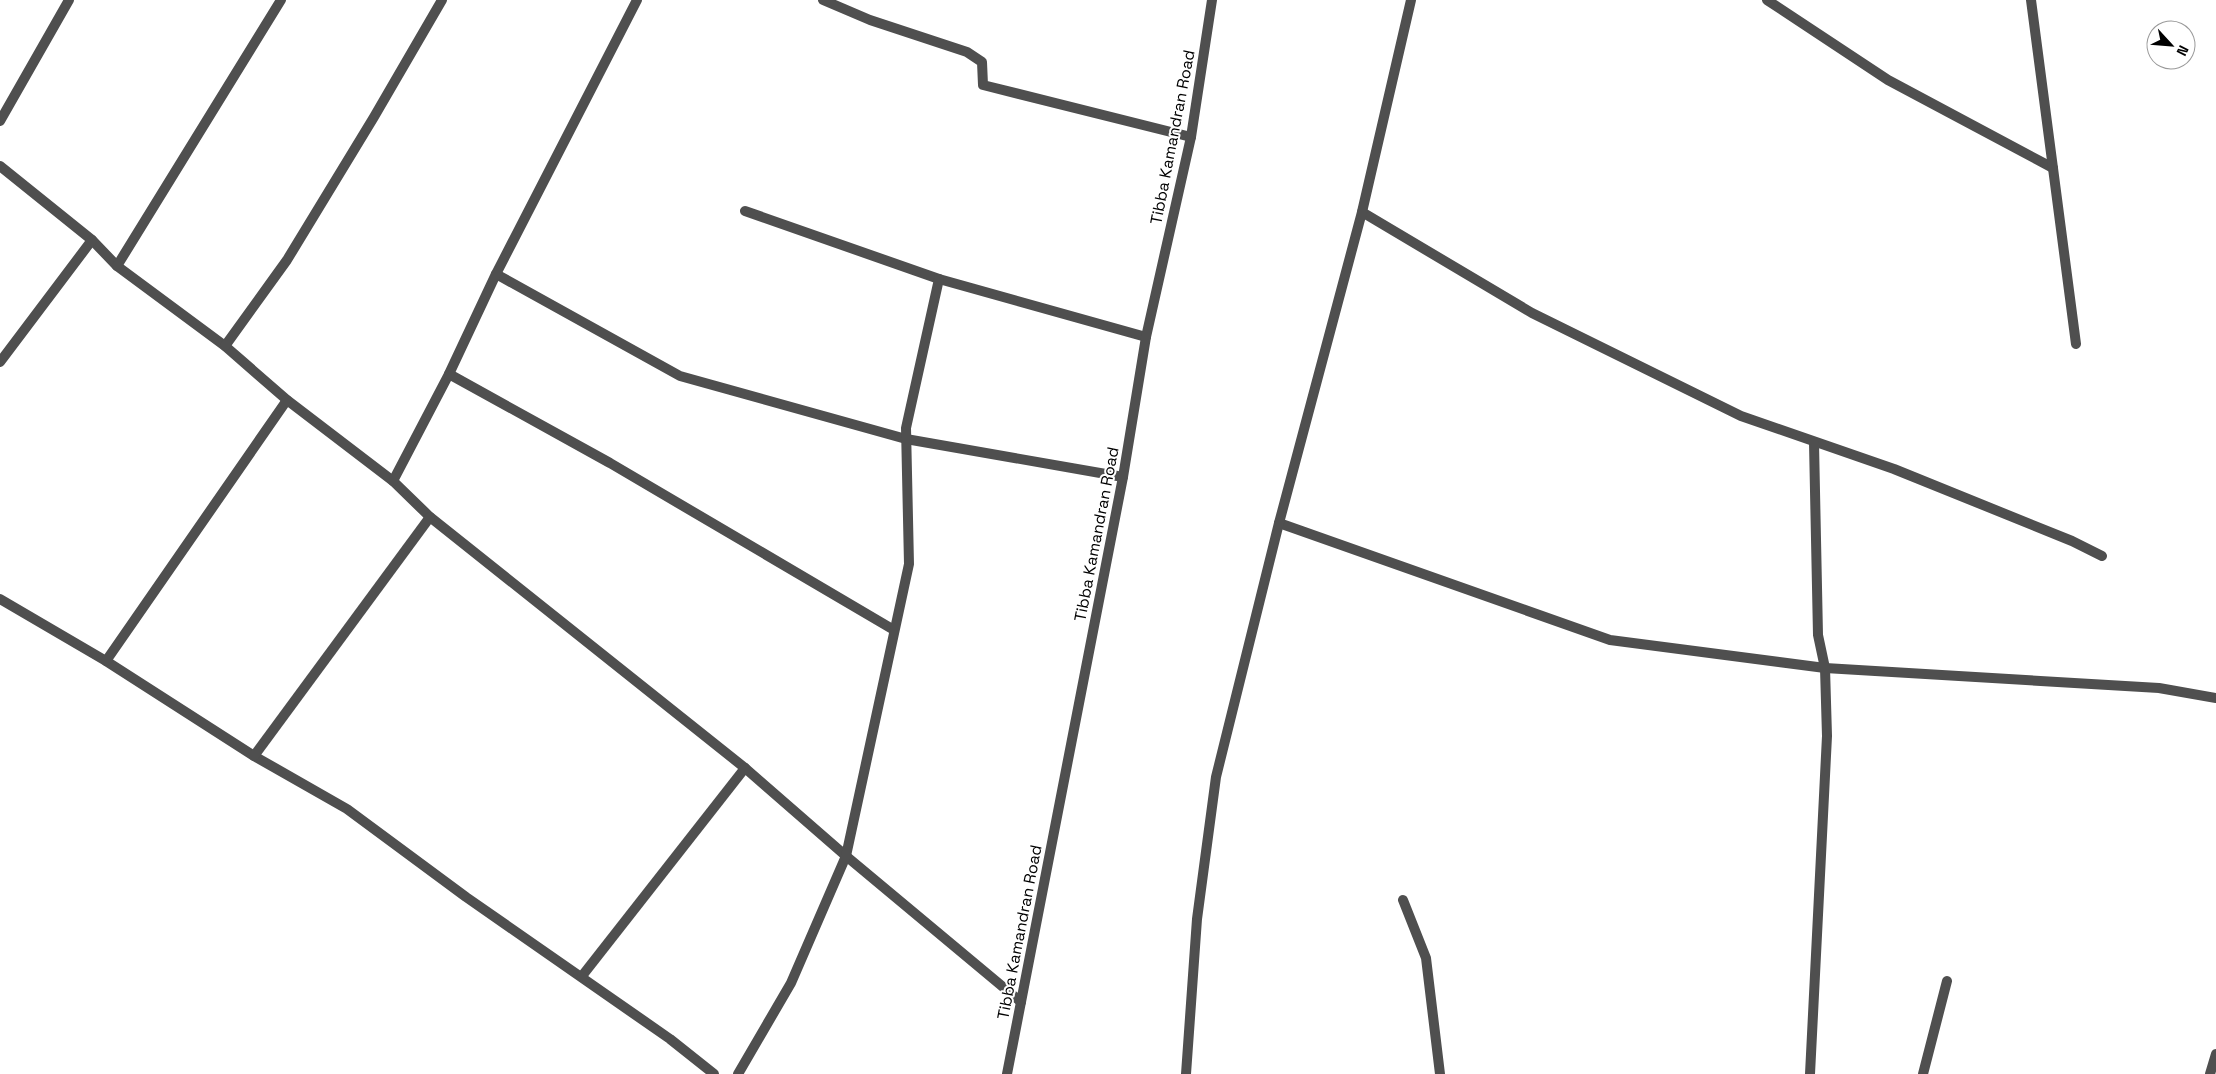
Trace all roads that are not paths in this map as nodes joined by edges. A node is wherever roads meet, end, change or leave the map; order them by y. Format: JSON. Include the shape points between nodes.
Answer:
{"nodes":[{"id":1,"x":69,"y":0,"type":"edge"},
{"id":2,"x":281,"y":0,"type":"edge"},
{"id":3,"x":442,"y":0,"type":"edge"},
{"id":4,"x":637,"y":0,"type":"edge"},
{"id":5,"x":823,"y":0,"type":"edge"},
{"id":6,"x":1211,"y":0,"type":"edge"},
{"id":7,"x":1411,"y":0,"type":"edge"},
{"id":8,"x":1767,"y":0,"type":"edge"},
{"id":9,"x":2031,"y":0,"type":"edge"},
{"id":10,"x":0,"y":121,"type":"edge"},
{"id":11,"x":1191,"y":137,"type":"junction"},
{"id":12,"x":0,"y":166,"type":"edge"},
{"id":13,"x":2053,"y":168,"type":"junction"},
{"id":14,"x":746,"y":211,"type":"dead end"},
{"id":15,"x":1362,"y":212,"type":"junction"},
{"id":16,"x":92,"y":240,"type":"junction"},
{"id":17,"x":117,"y":266,"type":"junction"},
{"id":18,"x":496,"y":274,"type":"junction"},
{"id":19,"x":938,"y":279,"type":"junction"},
{"id":20,"x":1146,"y":337,"type":"junction"},
{"id":21,"x":2076,"y":344,"type":"dead end"},
{"id":22,"x":224,"y":346,"type":"junction"},
{"id":23,"x":0,"y":362,"type":"edge"},
{"id":24,"x":448,"y":374,"type":"junction"},
{"id":25,"x":287,"y":400,"type":"junction"},
{"id":26,"x":906,"y":439,"type":"junction"},
{"id":27,"x":1814,"y":442,"type":"junction"},
{"id":28,"x":1124,"y":477,"type":"junction"},
{"id":29,"x":393,"y":481,"type":"junction"},
{"id":30,"x":430,"y":517,"type":"junction"},
{"id":31,"x":1279,"y":523,"type":"junction"},
{"id":32,"x":2102,"y":556,"type":"dead end"},
{"id":33,"x":0,"y":599,"type":"edge"},
{"id":34,"x":894,"y":630,"type":"junction"},
{"id":35,"x":106,"y":661,"type":"junction"},
{"id":36,"x":1825,"y":668,"type":"junction"},
{"id":37,"x":2216,"y":698,"type":"edge"},
{"id":38,"x":254,"y":756,"type":"junction"},
{"id":39,"x":745,"y":768,"type":"junction"},
{"id":40,"x":846,"y":856,"type":"junction"},
{"id":41,"x":1403,"y":900,"type":"dead end"},
{"id":42,"x":582,"y":976,"type":"junction"},
{"id":43,"x":1947,"y":981,"type":"dead end"},
{"id":44,"x":1021,"y":1002,"type":"junction"},
{"id":45,"x":2216,"y":1054,"type":"edge"},
{"id":46,"x":714,"y":1074,"type":"edge"},
{"id":47,"x":738,"y":1074,"type":"edge"},
{"id":48,"x":1007,"y":1074,"type":"edge"},
{"id":49,"x":1186,"y":1074,"type":"edge"},
{"id":50,"x":1440,"y":1074,"type":"edge"},
{"id":51,"x":1810,"y":1074,"type":"edge"},
{"id":52,"x":1923,"y":1074,"type":"edge"},
{"id":53,"x":2210,"y":1074,"type":"edge"}],
"edges":[{"from":1,"to":10,"type":"street"},
{"from":2,"to":17,"type":"street"},
{"from":3,"to":22,"type":"street","via":[[287,260]]},
{"from":4,"to":18,"type":"street"},
{"from":5,"to":11,"type":"street","via":[[870,20],[967,52],[982,62],[983,85]]},
{"from":6,"to":11,"type":"street","name":"Tibba Kamandran Road"},
{"from":7,"to":15,"type":"street"},
{"from":8,"to":13,"type":"street","via":[[1888,80]]},
{"from":9,"to":13,"type":"street"},
{"from":11,"to":20,"type":"street","name":"Tibba Kamandran Road"},
{"from":12,"to":16,"type":"street"},
{"from":13,"to":21,"type":"street"},
{"from":14,"to":19,"type":"street"},
{"from":15,"to":27,"type":"street","via":[[1532,313],[1741,416]]},
{"from":15,"to":31,"type":"street"},
{"from":16,"to":17,"type":"street"},
{"from":16,"to":23,"type":"street"},
{"from":17,"to":22,"type":"street"},
{"from":18,"to":24,"type":"street"},
{"from":18,"to":26,"type":"street","via":[[680,376]]},
{"from":19,"to":20,"type":"street"},
{"from":19,"to":26,"type":"street"},
{"from":20,"to":28,"type":"street","name":"Tibba Kamandran Road"},
{"from":22,"to":25,"type":"street"},
{"from":24,"to":29,"type":"street"},
{"from":24,"to":34,"type":"street","via":[[610,463]]},
{"from":25,"to":29,"type":"street"},
{"from":25,"to":35,"type":"street"},
{"from":26,"to":28,"type":"street"},
{"from":26,"to":34,"type":"street","via":[[909,564]]},
{"from":27,"to":32,"type":"street","via":[[1894,469],[2072,540]]},
{"from":27,"to":36,"type":"street","via":[[1818,635]]},
{"from":28,"to":44,"type":"street","name":"Tibba Kamandran Road"},
{"from":29,"to":30,"type":"street"},
{"from":30,"to":38,"type":"street"},
{"from":30,"to":39,"type":"street"},
{"from":31,"to":36,"type":"street","via":[[1610,640]]},
{"from":31,"to":49,"type":"street","via":[[1216,777],[1197,919]]},
{"from":33,"to":35,"type":"street"},
{"from":34,"to":40,"type":"street"},
{"from":35,"to":38,"type":"street"},
{"from":36,"to":37,"type":"street","via":[[2160,688]]},
{"from":36,"to":51,"type":"street","via":[[1827,736]]},
{"from":38,"to":42,"type":"street","via":[[347,809],[466,897]]},
{"from":39,"to":40,"type":"street"},
{"from":39,"to":42,"type":"street"},
{"from":40,"to":44,"type":"street"},
{"from":40,"to":47,"type":"street","via":[[791,983]]},
{"from":41,"to":50,"type":"street","via":[[1426,958]]},
{"from":42,"to":46,"type":"street"},
{"from":43,"to":52,"type":"street"},
{"from":44,"to":48,"type":"street","name":"Tibba Kamandran Road"},
{"from":45,"to":53,"type":"street"}]}
